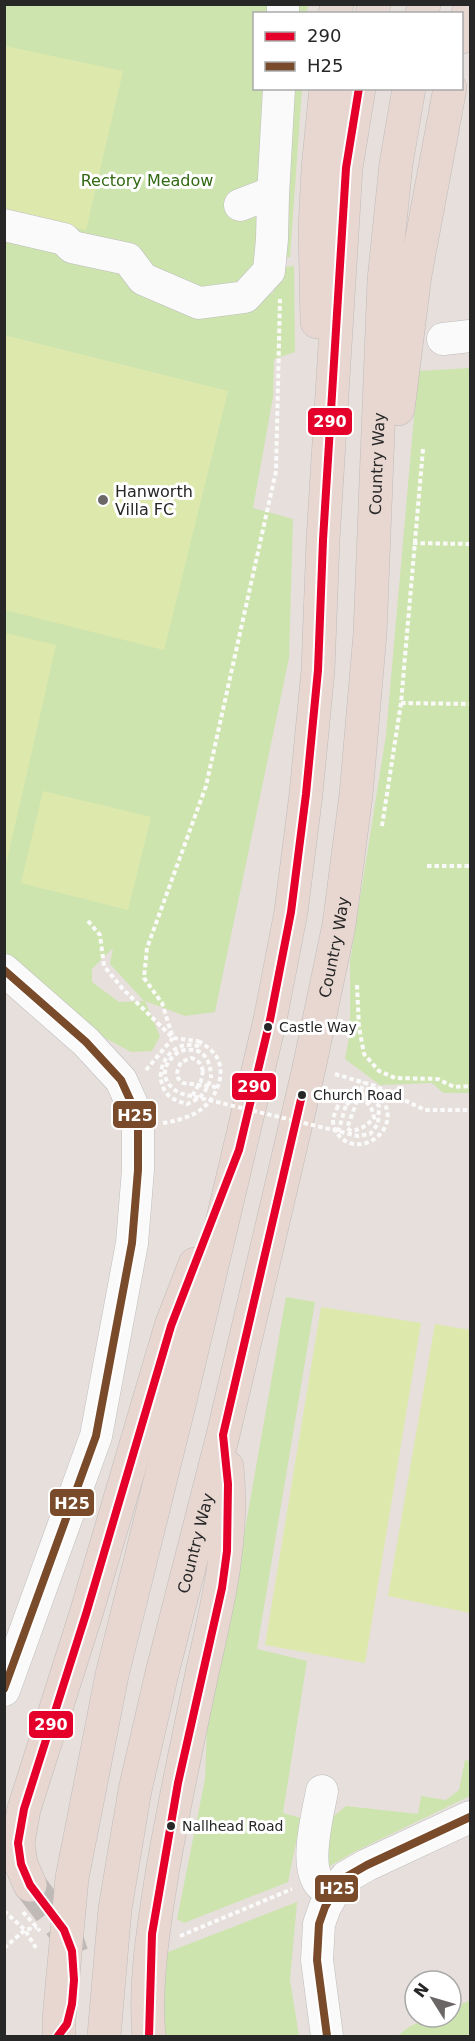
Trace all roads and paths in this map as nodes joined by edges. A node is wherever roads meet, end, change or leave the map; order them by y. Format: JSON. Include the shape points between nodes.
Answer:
{"nodes":[{"id":1,"x":471,"y":7,"type":"edge"},
{"id":2,"x":463,"y":34,"type":"edge"},
{"id":3,"x":279,"y":90,"type":"edge"},
{"id":4,"x":326,"y":90,"type":"edge"},
{"id":5,"x":359,"y":90,"type":"edge"},
{"id":6,"x":409,"y":90,"type":"edge"},
{"id":7,"x":450,"y":90,"type":"edge"},
{"id":8,"x":273,"y":196,"type":"junction"},
{"id":9,"x":240,"y":206,"type":"dead end"},
{"id":10,"x":4,"y":225,"type":"edge"},
{"id":11,"x":280,"y":298,"type":"dead end"},
{"id":12,"x":423,"y":449,"type":"dead end"},
{"id":13,"x":323,"y":540,"type":"junction"},
{"id":14,"x":413,"y":543,"type":"junction"},
{"id":15,"x":471,"y":544,"type":"edge"},
{"id":16,"x":370,"y":634,"type":"junction"},
{"id":17,"x":401,"y":703,"type":"junction"},
{"id":18,"x":471,"y":704,"type":"edge"},
{"id":19,"x":382,"y":829,"type":"dead end"},
{"id":20,"x":427,"y":866,"type":"dead end"},
{"id":21,"x":471,"y":866,"type":"edge"},
{"id":22,"x":88,"y":921,"type":"dead end"},
{"id":23,"x":4,"y":970,"type":"edge"},
{"id":24,"x":358,"y":979,"type":"dead end"},
{"id":25,"x":173,"y":1038,"type":"junction"},
{"id":26,"x":199,"y":1044,"type":"junction"},
{"id":27,"x":309,"y":1068,"type":"junction"},
{"id":28,"x":121,"y":1080,"type":"junction"},
{"id":29,"x":364,"y":1082,"type":"junction"},
{"id":30,"x":471,"y":1086,"type":"edge"},
{"id":31,"x":217,"y":1087,"type":"junction"},
{"id":32,"x":374,"y":1088,"type":"junction"},
{"id":33,"x":192,"y":1096,"type":"junction"},
{"id":34,"x":471,"y":1110,"type":"edge"},
{"id":35,"x":138,"y":1127,"type":"junction"},
{"id":36,"x":338,"y":1132,"type":"junction"},
{"id":37,"x":239,"y":1150,"type":"junction"},
{"id":38,"x":223,"y":1435,"type":"junction"},
{"id":39,"x":4,"y":1690,"type":"edge"},
{"id":40,"x":322,"y":1791,"type":"dead end"},
{"id":41,"x":471,"y":1817,"type":"edge"},
{"id":42,"x":326,"y":1889,"type":"junction"},
{"id":43,"x":23,"y":1896,"type":"joint"},
{"id":44,"x":4,"y":1911,"type":"edge"},
{"id":45,"x":38,"y":1927,"type":"junction"},
{"id":46,"x":25,"y":1930,"type":"junction"},
{"id":47,"x":178,"y":1937,"type":"dead end"},
{"id":48,"x":45,"y":1938,"type":"dead end"},
{"id":49,"x":4,"y":1948,"type":"edge"},
{"id":50,"x":59,"y":2037,"type":"edge"},
{"id":51,"x":104,"y":2037,"type":"edge"},
{"id":52,"x":149,"y":2037,"type":"edge"},
{"id":53,"x":327,"y":2037,"type":"edge"}],
"edges":[{"from":1,"to":2,"type":"highway"},
{"from":3,"to":8,"type":"street"},
{"from":4,"to":13,"type":"highway","via":[[315,228]]},
{"from":5,"to":13,"type":"highway","via":[[346,168]]},
{"from":6,"to":16,"type":"highway","name":"Country Way","via":[[396,164],[384,280]]},
{"from":7,"to":16,"type":"highway","via":[[415,275]]},
{"from":8,"to":9,"type":"street"},
{"from":8,"to":10,"type":"street","via":[[269,271],[245,297],[199,303],[143,279],[128,259],[72,247],[64,239]]},
{"from":11,"to":25,"type":"path","via":[[276,471],[206,786],[147,948],[144,978],[162,1003]]},
{"from":12,"to":14,"type":"path"},
{"from":13,"to":37,"type":"highway","via":[[318,670],[291,912]]},
{"from":14,"to":15,"type":"path"},
{"from":14,"to":17,"type":"path"},
{"from":16,"to":27,"type":"highway","name":"Country Way","via":[[356,795],[339,925]]},
{"from":17,"to":18,"type":"path"},
{"from":17,"to":19,"type":"path"},
{"from":20,"to":21,"type":"path"},
{"from":22,"to":25,"type":"path","via":[[100,935],[104,966]]},
{"from":23,"to":28,"type":"street","via":[[86,1042]]},
{"from":24,"to":30,"type":"path","via":[[364,1054],[379,1071],[395,1078],[438,1078],[454,1087]]},
{"from":25,"to":26,"type":"path"},
{"from":25,"to":28,"type":"path","via":[[146,1070]]},
{"from":26,"to":31,"type":"path","via":[[212,1051],[219,1061]]},
{"from":26,"to":33,"type":"path","bridge":true,"via":[[181,1046],[162,1064],[164,1089],[170,1097],[187,1104],[206,1093],[211,1067],[205,1056],[194,1049],[183,1050],[167,1066],[165,1076],[173,1090]]},
{"from":27,"to":29,"type":"path"},
{"from":27,"to":38,"type":"highway","name":"Country Way"},
{"from":28,"to":35,"type":"street"},
{"from":29,"to":32,"type":"path"},
{"from":29,"to":36,"type":"path","bridge":true,"via":[[347,1128],[362,1129],[374,1118],[371,1105],[362,1099],[351,1101],[346,1105]]},
{"from":31,"to":33,"type":"path","bridge":true,"via":[[183,1083],[178,1080],[181,1062],[191,1058],[201,1064],[203,1071],[201,1081]]},
{"from":31,"to":35,"type":"path","via":[[199,1111],[178,1120]]},
{"from":32,"to":34,"type":"path","via":[[424,1110]]},
{"from":32,"to":36,"type":"path","bridge":true,"via":[[387,1109],[386,1126],[378,1137],[364,1144],[352,1144],[340,1137],[335,1129],[333,1121],[343,1097],[360,1091],[370,1095],[379,1106],[378,1124],[370,1134]]},
{"from":33,"to":36,"type":"path","bridge":true},
{"from":35,"to":39,"type":"street","via":[[132,1243],[96,1436]]},
{"from":37,"to":43,"type":"highway","via":[[171,1326],[24,1809],[18,1843]]},
{"from":37,"to":50,"type":"highway","bridge":true,"via":[[112,1675],[72,1878]]},
{"from":38,"to":51,"type":"highway","name":"Country Way","bridge":true,"via":[[135,1790],[115,1909]]},
{"from":38,"to":52,"type":"highway","via":[[228,1485],[227,1551],[178,1783],[152,1935]]},
{"from":40,"to":42,"type":"street","via":[[312,1852],[314,1871]]},
{"from":41,"to":42,"type":"street"},
{"from":42,"to":47,"type":"path","via":[[298,1886]]},
{"from":42,"to":53,"type":"street","via":[[317,1960]]},
{"from":43,"to":45,"type":"path"},
{"from":44,"to":46,"type":"path"},
{"from":45,"to":46,"type":"path"},
{"from":45,"to":48,"type":"path"},
{"from":46,"to":49,"type":"path"}]}
